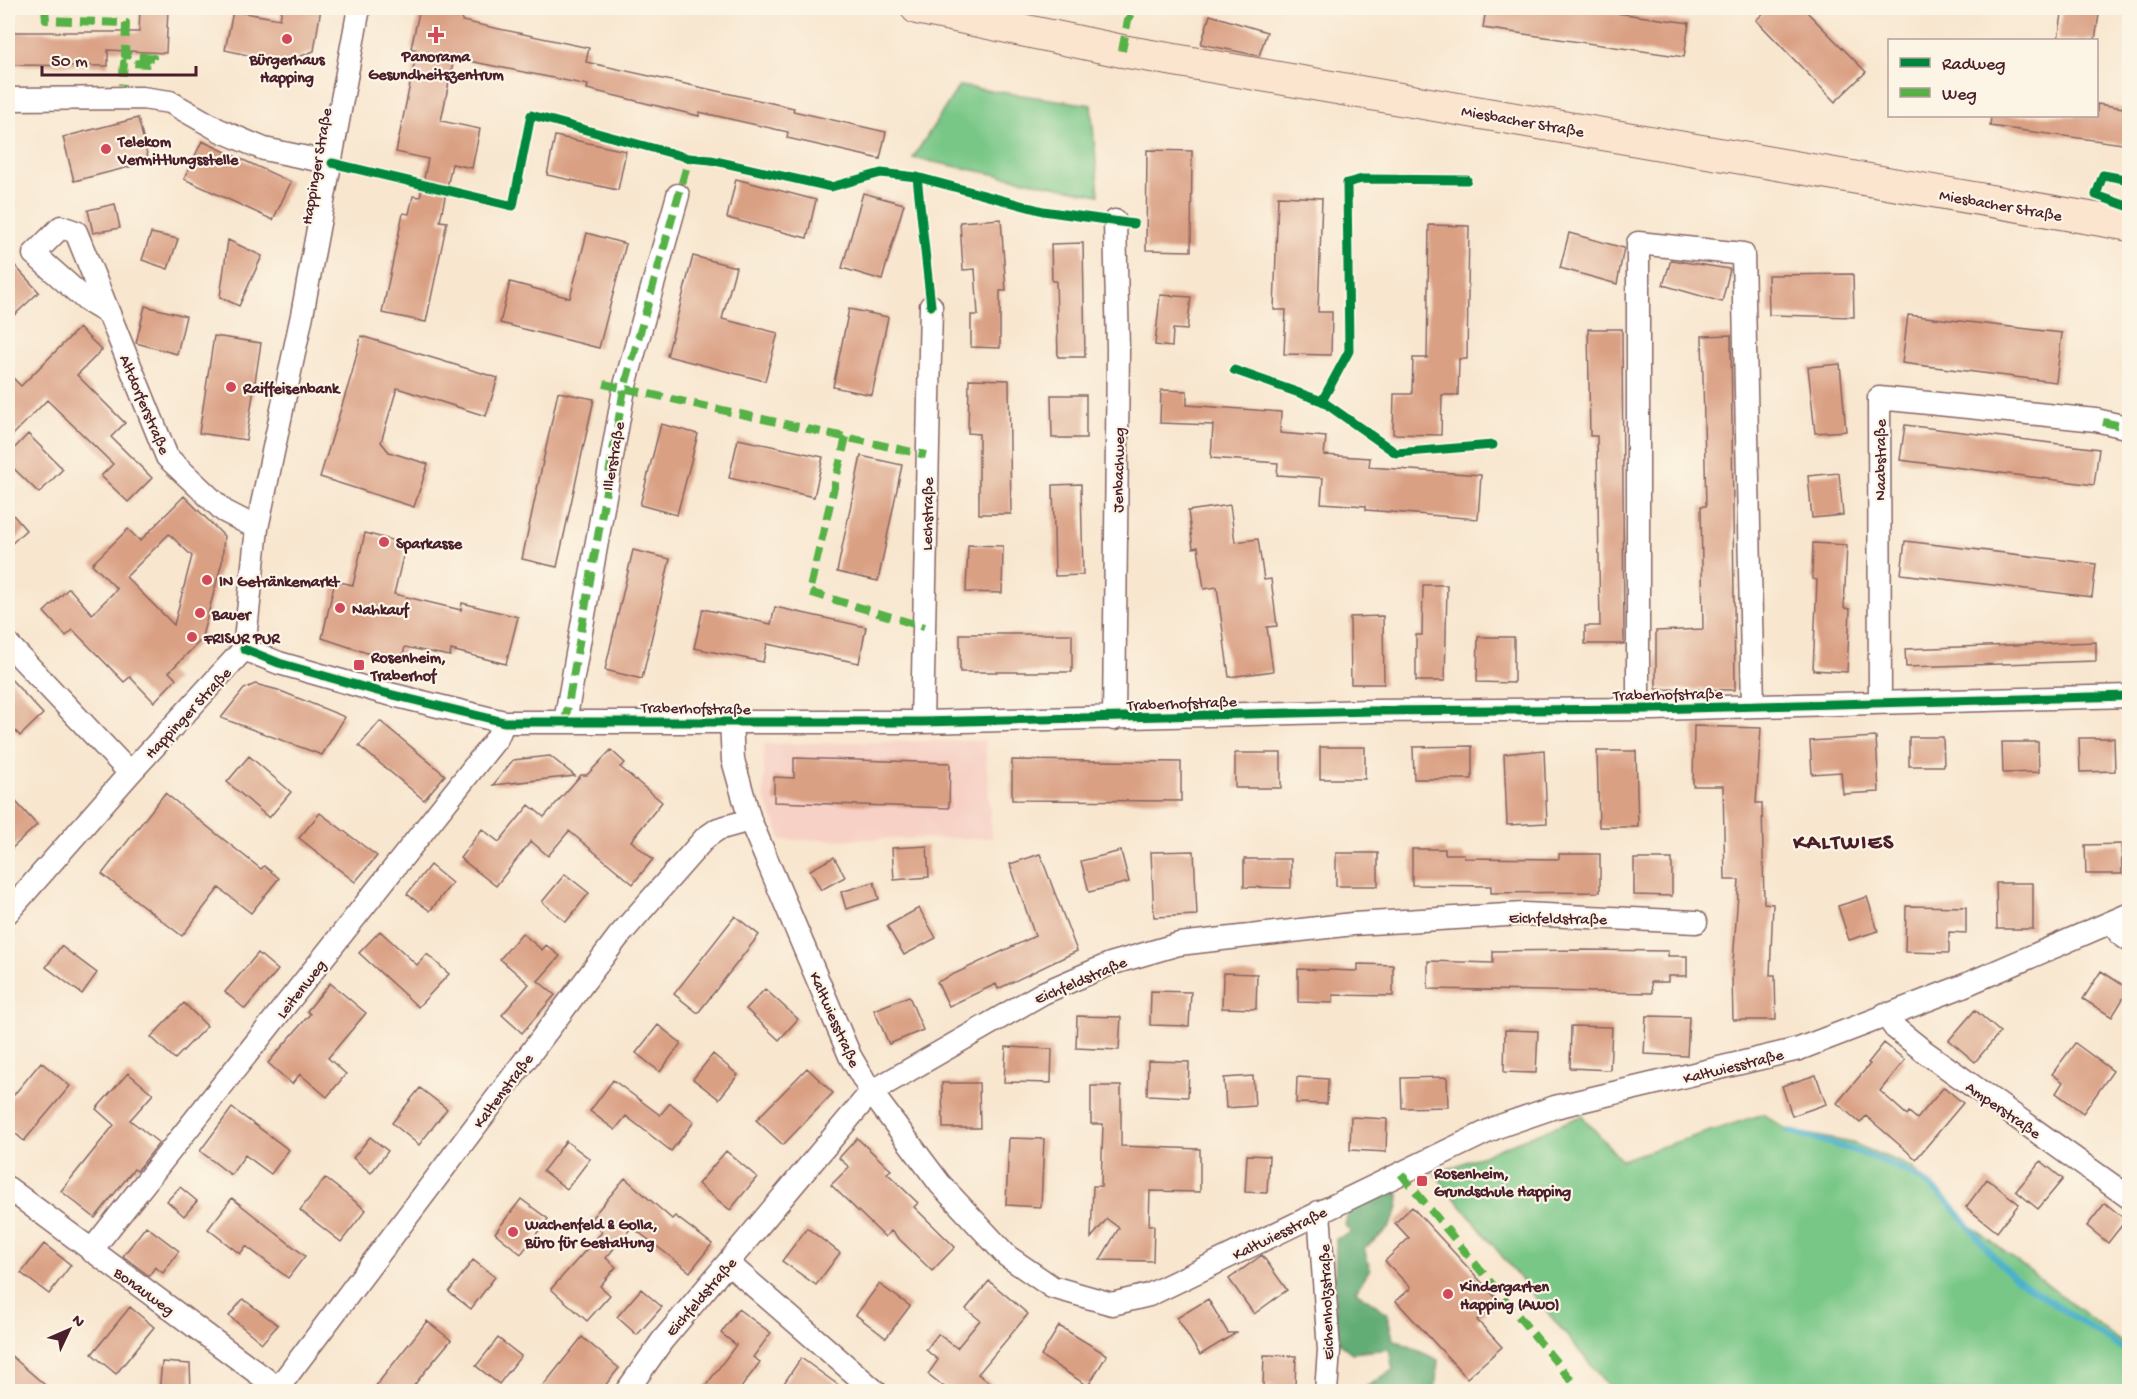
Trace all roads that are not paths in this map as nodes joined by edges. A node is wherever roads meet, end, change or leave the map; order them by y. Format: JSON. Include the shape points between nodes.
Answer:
{"nodes":[{"id":1,"x":359,"y":8,"type":"edge"},
{"id":2,"x":917,"y":8,"type":"edge"},
{"id":3,"x":8,"y":99,"type":"edge"},
{"id":4,"x":332,"y":163,"type":"junction"},
{"id":5,"x":678,"y":195,"type":"dead end"},
{"id":6,"x":1114,"y":221,"type":"dead end"},
{"id":7,"x":2130,"y":225,"type":"edge"},
{"id":8,"x":932,"y":306,"type":"dead end"},
{"id":9,"x":106,"y":312,"type":"dead end"},
{"id":10,"x":2130,"y":428,"type":"edge"},
{"id":11,"x":257,"y":528,"type":"junction"},
{"id":12,"x":8,"y":644,"type":"edge"},
{"id":13,"x":244,"y":649,"type":"junction"},
{"id":14,"x":2130,"y":696,"type":"edge"},
{"id":15,"x":1880,"y":703,"type":"junction"},
{"id":16,"x":1753,"y":706,"type":"junction"},
{"id":17,"x":1638,"y":709,"type":"junction"},
{"id":18,"x":1113,"y":719,"type":"junction"},
{"id":19,"x":504,"y":722,"type":"junction"},
{"id":20,"x":565,"y":722,"type":"junction"},
{"id":21,"x":731,"y":722,"type":"junction"},
{"id":22,"x":922,"y":722,"type":"junction"},
{"id":23,"x":130,"y":773,"type":"junction"},
{"id":24,"x":750,"y":820,"type":"junction"},
{"id":25,"x":8,"y":912,"type":"edge"},
{"id":26,"x":2122,"y":918,"type":"edge"},
{"id":27,"x":1696,"y":922,"type":"dead end"},
{"id":28,"x":2130,"y":940,"type":"edge"},
{"id":29,"x":1885,"y":1014,"type":"junction"},
{"id":30,"x":871,"y":1092,"type":"junction"},
{"id":31,"x":8,"y":1188,"type":"edge"},
{"id":32,"x":2130,"y":1198,"type":"edge"},
{"id":33,"x":1319,"y":1212,"type":"junction"},
{"id":34,"x":91,"y":1251,"type":"junction"},
{"id":35,"x":729,"y":1264,"type":"junction"},
{"id":36,"x":280,"y":1390,"type":"edge"},
{"id":37,"x":626,"y":1392,"type":"edge"},
{"id":38,"x":876,"y":1392,"type":"edge"},
{"id":39,"x":1326,"y":1392,"type":"edge"}],
"edges":[{"from":1,"to":4,"type":"street","name":"Happinger Straße"},
{"from":2,"to":7,"type":"main road","name":"Miesbacher Straße","via":[[1122,51]]},
{"from":3,"to":4,"type":"street","via":[[142,98],[170,102],[219,130],[264,149]]},
{"from":4,"to":11,"type":"street","name":"Happinger Straße"},
{"from":5,"to":20,"type":"street","name":"Illerstraße","via":[[624,389]]},
{"from":6,"to":18,"type":"street","name":"Jenbachweg","via":[[1119,350]]},
{"from":8,"to":22,"type":"street","name":"Lechstraße"},
{"from":9,"to":11,"type":"street","name":"Altdorferstraße","via":[[167,457],[224,511]]},
{"from":10,"to":15,"type":"street","name":"Naabstraße","via":[[2096,420],[1879,398]]},
{"from":11,"to":13,"type":"street","name":"Happinger Straße"},
{"from":12,"to":23,"type":"street"},
{"from":13,"to":19,"type":"street","name":"Traberhofstraße","via":[[377,691]]},
{"from":13,"to":23,"type":"street","name":"Happinger Straße"},
{"from":14,"to":15,"type":"street","name":"Traberhofstraße"},
{"from":15,"to":16,"type":"street","name":"Traberhofstraße"},
{"from":16,"to":17,"type":"street","name":"Traberhofstraße"},
{"from":16,"to":17,"type":"street","name":"Traberhofstraße","via":[[1743,254],[1638,243]]},
{"from":17,"to":18,"type":"street","name":"Traberhofstraße","via":[[1372,711]]},
{"from":18,"to":22,"type":"street","name":"Traberhofstraße"},
{"from":19,"to":20,"type":"street","name":"Traberhofstraße"},
{"from":19,"to":34,"type":"street","name":"Leitenweg","via":[[497,738]]},
{"from":20,"to":21,"type":"street","name":"Traberhofstraße"},
{"from":21,"to":22,"type":"street","name":"Traberhofstraße"},
{"from":21,"to":24,"type":"street","name":"Kaltwiesstraße","via":[[733,760]]},
{"from":23,"to":25,"type":"street","name":"Happinger Straße"},
{"from":24,"to":30,"type":"street","name":"Kaltwiesstraße","via":[[850,1056]]},
{"from":24,"to":36,"type":"street","name":"Kaltenstraße","via":[[718,829],[705,838],[618,937]]},
{"from":26,"to":28,"type":"street","via":[[2120,934]]},
{"from":26,"to":29,"type":"street","name":"Kaltwiesstraße","via":[[1958,988]]},
{"from":27,"to":30,"type":"street","name":"Eichfeldstraße","via":[[1524,914],[1353,924],[1179,944],[1110,964],[1043,993]]},
{"from":29,"to":32,"type":"street","name":"Amperstraße","via":[[1895,1028],[1925,1053]]},
{"from":29,"to":33,"type":"street","name":"Kaltwiesstraße","via":[[1799,1049],[1555,1107],[1497,1127]]},
{"from":30,"to":33,"type":"street","name":"Kaltwiesstraße","via":[[940,1184],[1007,1256],[1052,1287],[1112,1304],[1149,1295]]},
{"from":30,"to":35,"type":"street","name":"Eichfeldstraße"},
{"from":31,"to":34,"type":"street","name":"Bonauweg"},
{"from":33,"to":39,"type":"street","name":"Eichenholzstraße","via":[[1329,1350]]},
{"from":34,"to":36,"type":"street","name":"Bonauweg"},
{"from":35,"to":37,"type":"street","name":"Eichfeldstraße","via":[[662,1341]]},
{"from":35,"to":38,"type":"street"}]}
